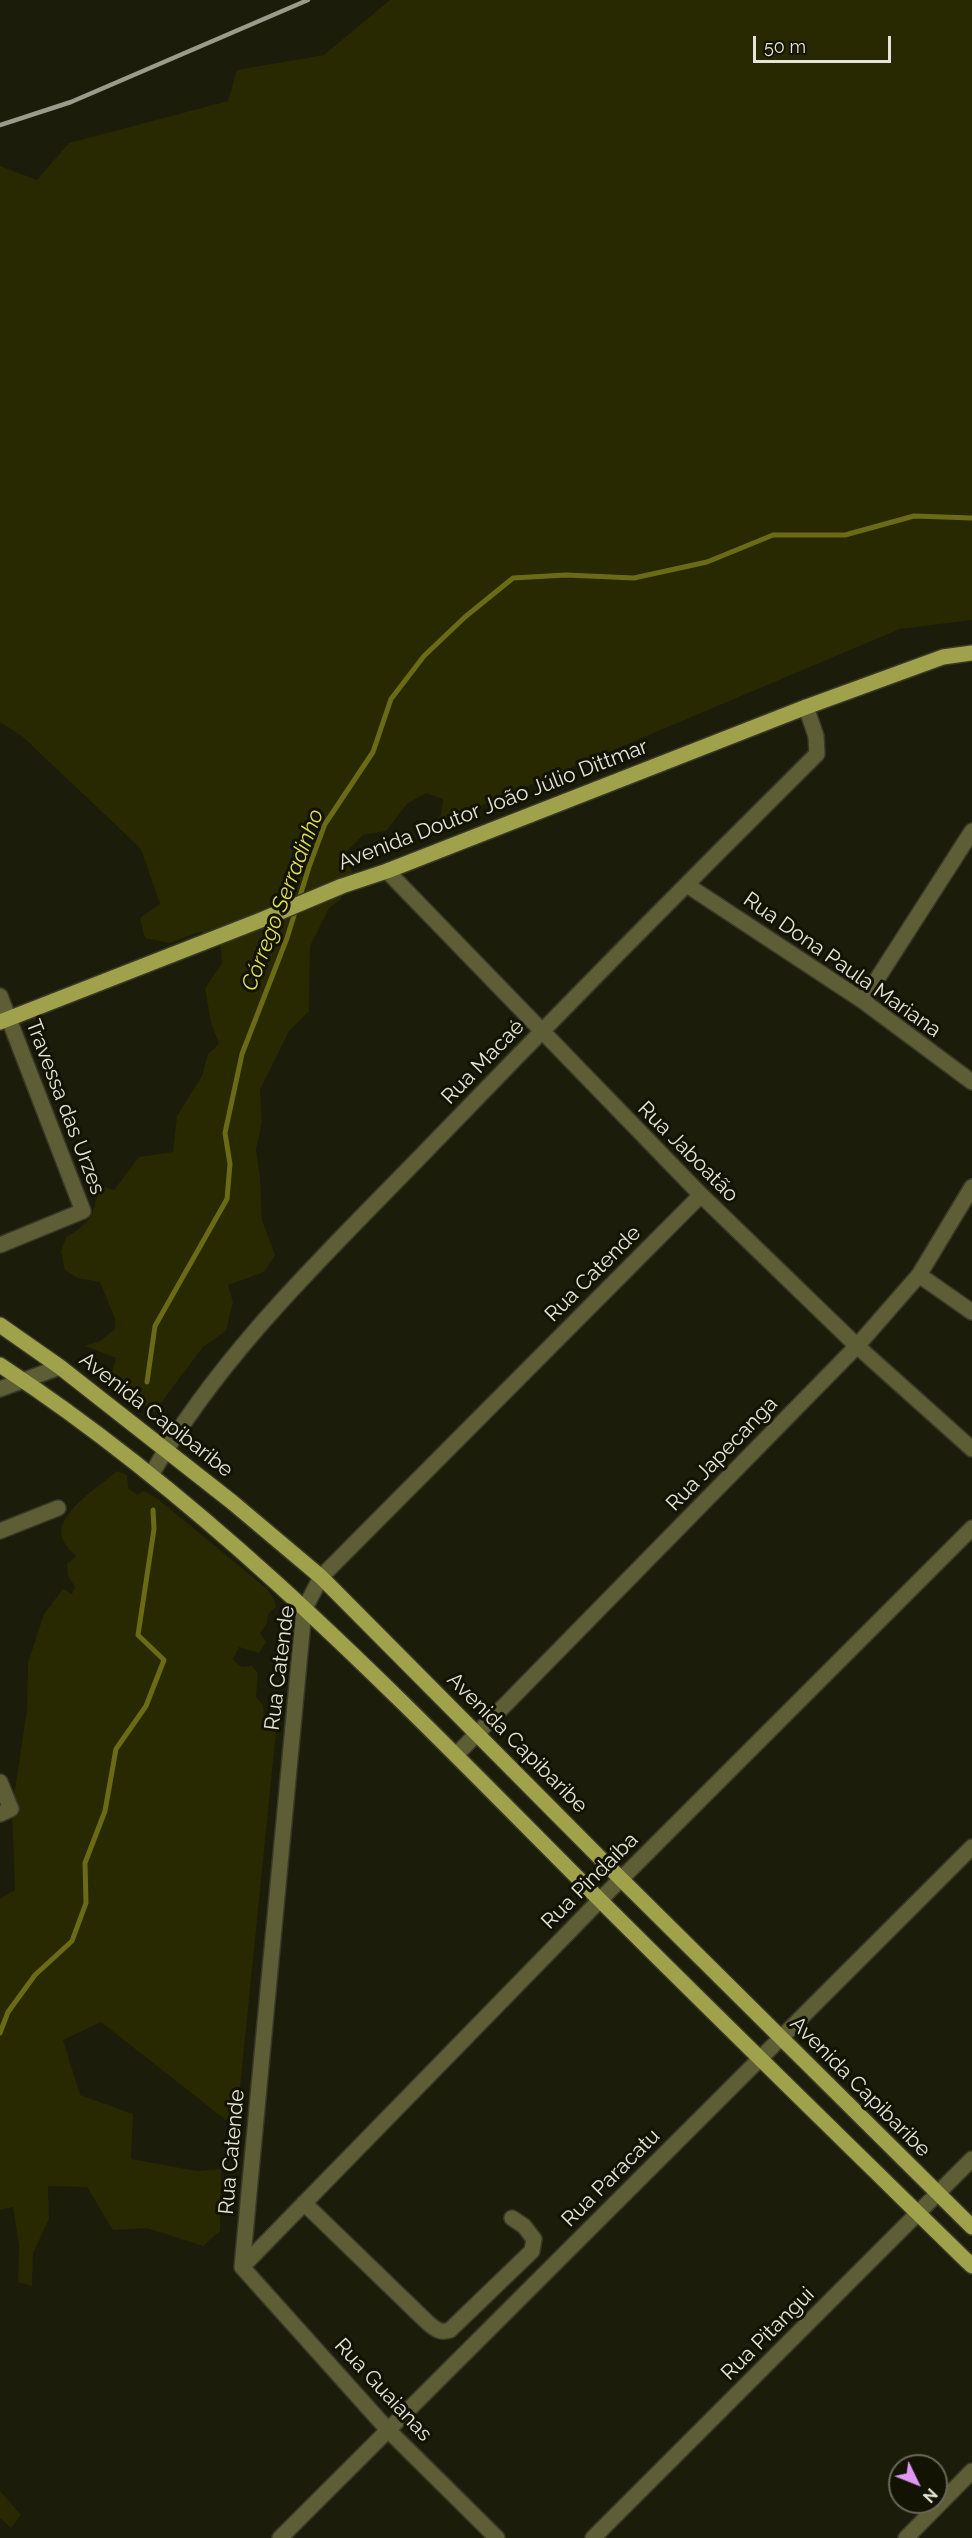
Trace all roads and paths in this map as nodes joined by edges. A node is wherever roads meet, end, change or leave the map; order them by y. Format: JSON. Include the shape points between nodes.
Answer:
{"nodes":[{"id":1,"x":972,"y":653,"type":"edge"},
{"id":2,"x":806,"y":707,"type":"junction"},
{"id":3,"x":972,"y":831,"type":"edge"},
{"id":4,"x":387,"y":871,"type":"junction"},
{"id":5,"x":687,"y":885,"type":"junction"},
{"id":6,"x":0,"y":996,"type":"edge"},
{"id":7,"x":864,"y":1001,"type":"junction"},
{"id":8,"x":4,"y":1020,"type":"edge"},
{"id":9,"x":541,"y":1032,"type":"junction"},
{"id":10,"x":972,"y":1082,"type":"edge"},
{"id":11,"x":972,"y":1186,"type":"edge"},
{"id":12,"x":701,"y":1196,"type":"junction"},
{"id":13,"x":0,"y":1245,"type":"edge"},
{"id":14,"x":919,"y":1275,"type":"junction"},
{"id":15,"x":972,"y":1312,"type":"edge"},
{"id":16,"x":0,"y":1325,"type":"edge"},
{"id":17,"x":857,"y":1346,"type":"junction"},
{"id":18,"x":0,"y":1365,"type":"edge"},
{"id":19,"x":60,"y":1367,"type":"junction"},
{"id":20,"x":23,"y":1380,"type":"junction"},
{"id":21,"x":0,"y":1389,"type":"edge"},
{"id":22,"x":972,"y":1449,"type":"edge"},
{"id":23,"x":165,"y":1451,"type":"junction"},
{"id":24,"x":151,"y":1475,"type":"junction"},
{"id":25,"x":58,"y":1508,"type":"dead end"},
{"id":26,"x":972,"y":1528,"type":"edge"},
{"id":27,"x":0,"y":1531,"type":"edge"},
{"id":28,"x":321,"y":1577,"type":"junction"},
{"id":29,"x":304,"y":1610,"type":"junction"},
{"id":30,"x":478,"y":1733,"type":"junction"},
{"id":31,"x":456,"y":1755,"type":"junction"},
{"id":32,"x":0,"y":1782,"type":"edge"},
{"id":33,"x":6,"y":1811,"type":"edge"},
{"id":34,"x":972,"y":1847,"type":"edge"},
{"id":35,"x":621,"y":1879,"type":"junction"},
{"id":36,"x":600,"y":1900,"type":"junction"},
{"id":37,"x":781,"y":2038,"type":"junction"},
{"id":38,"x":760,"y":2058,"type":"junction"},
{"id":39,"x":972,"y":2159,"type":"edge"},
{"id":40,"x":938,"y":2193,"type":"junction"},
{"id":41,"x":304,"y":2203,"type":"junction"},
{"id":42,"x":918,"y":2213,"type":"junction"},
{"id":43,"x":512,"y":2218,"type":"dead end"},
{"id":44,"x":972,"y":2227,"type":"edge"},
{"id":45,"x":972,"y":2266,"type":"edge"},
{"id":46,"x":242,"y":2267,"type":"junction"},
{"id":47,"x":388,"y":2430,"type":"junction"},
{"id":48,"x":972,"y":2471,"type":"edge"},
{"id":49,"x":280,"y":2538,"type":"edge"},
{"id":50,"x":497,"y":2538,"type":"edge"},
{"id":51,"x":593,"y":2538,"type":"edge"},
{"id":52,"x":906,"y":2538,"type":"edge"}],
"edges":[{"from":1,"to":2,"type":"main road","name":"Avenida Doutor João Júlio Dittmar","via":[[944,657]]},
{"from":2,"to":4,"type":"main road","name":"Avenida Doutor João Júlio Dittmar"},
{"from":2,"to":5,"type":"street","name":"Rua Macaé","via":[[816,736],[817,754]]},
{"from":3,"to":7,"type":"street"},
{"from":4,"to":8,"type":"main road","name":"Avenida Doutor João Júlio Dittmar"},
{"from":4,"to":9,"type":"street","name":"Rua Jaboatão"},
{"from":5,"to":7,"type":"street","name":"Rua Dona Paula Mariana"},
{"from":5,"to":9,"type":"street","name":"Rua Macaé"},
{"from":6,"to":8,"type":"street","name":"Travessa das Urzes"},
{"from":7,"to":10,"type":"street","name":"Rua Dona Paula Mariana"},
{"from":8,"to":13,"type":"street","name":"Travessa das Urzes","via":[[83,1211]]},
{"from":9,"to":12,"type":"street","name":"Rua Jaboatão"},
{"from":9,"to":23,"type":"street","name":"Rua Macaé","via":[[266,1318]]},
{"from":11,"to":14,"type":"street","name":"Rua Japecanga"},
{"from":12,"to":17,"type":"street","name":"Rua Jaboatão"},
{"from":12,"to":28,"type":"street","name":"Rua Catende"},
{"from":14,"to":15,"type":"street"},
{"from":14,"to":17,"type":"street","name":"Rua Japecanga"},
{"from":16,"to":19,"type":"main road","name":"Avenida Capibaribe"},
{"from":17,"to":22,"type":"street","name":"Rua Jaboatão"},
{"from":17,"to":30,"type":"street","name":"Rua Japecanga"},
{"from":18,"to":20,"type":"main road"},
{"from":19,"to":20,"type":"street"},
{"from":19,"to":23,"type":"main road","name":"Avenida Capibaribe"},
{"from":20,"to":21,"type":"street"},
{"from":20,"to":24,"type":"main road"},
{"from":23,"to":24,"type":"street","name":"Rua Macaé"},
{"from":23,"to":28,"type":"main road","name":"Avenida Capibaribe"},
{"from":24,"to":29,"type":"main road"},
{"from":25,"to":27,"type":"street"},
{"from":26,"to":35,"type":"street","name":"Rua Pindaíba"},
{"from":28,"to":29,"type":"street","name":"Rua Catende"},
{"from":28,"to":30,"type":"main road","name":"Avenida Capibaribe"},
{"from":29,"to":31,"type":"main road"},
{"from":29,"to":46,"type":"street","name":"Rua Catende"},
{"from":30,"to":31,"type":"street","name":"Rua Japecanga"},
{"from":30,"to":35,"type":"main road","name":"Avenida Capibaribe"},
{"from":31,"to":36,"type":"main road"},
{"from":32,"to":33,"type":"street"},
{"from":34,"to":37,"type":"street","name":"Rua Paracatu"},
{"from":35,"to":36,"type":"street","name":"Rua Pindaíba"},
{"from":35,"to":37,"type":"main road","name":"Avenida Capibaribe"},
{"from":36,"to":38,"type":"main road"},
{"from":36,"to":41,"type":"street","name":"Rua Pindaíba"},
{"from":37,"to":38,"type":"street","name":"Rua Paracatu"},
{"from":37,"to":40,"type":"main road","name":"Avenida Capibaribe"},
{"from":38,"to":42,"type":"main road"},
{"from":38,"to":47,"type":"street","name":"Rua Paracatu"},
{"from":39,"to":40,"type":"street","name":"Rua Pitangui"},
{"from":40,"to":42,"type":"street","name":"Rua Pitangui"},
{"from":40,"to":44,"type":"main road","name":"Avenida Capibaribe"},
{"from":41,"to":43,"type":"street","via":[[427,2322],[445,2332],[532,2251],[534,2239]]},
{"from":41,"to":46,"type":"street","name":"Rua Pindaíba"},
{"from":42,"to":45,"type":"main road"},
{"from":42,"to":51,"type":"street","name":"Rua Pitangui"},
{"from":46,"to":47,"type":"street","name":"Rua Guaianas"},
{"from":47,"to":49,"type":"street","name":"Rua Paracatu"},
{"from":47,"to":50,"type":"street","name":"Rua Guaianas"},
{"from":48,"to":52,"type":"street"}]}
